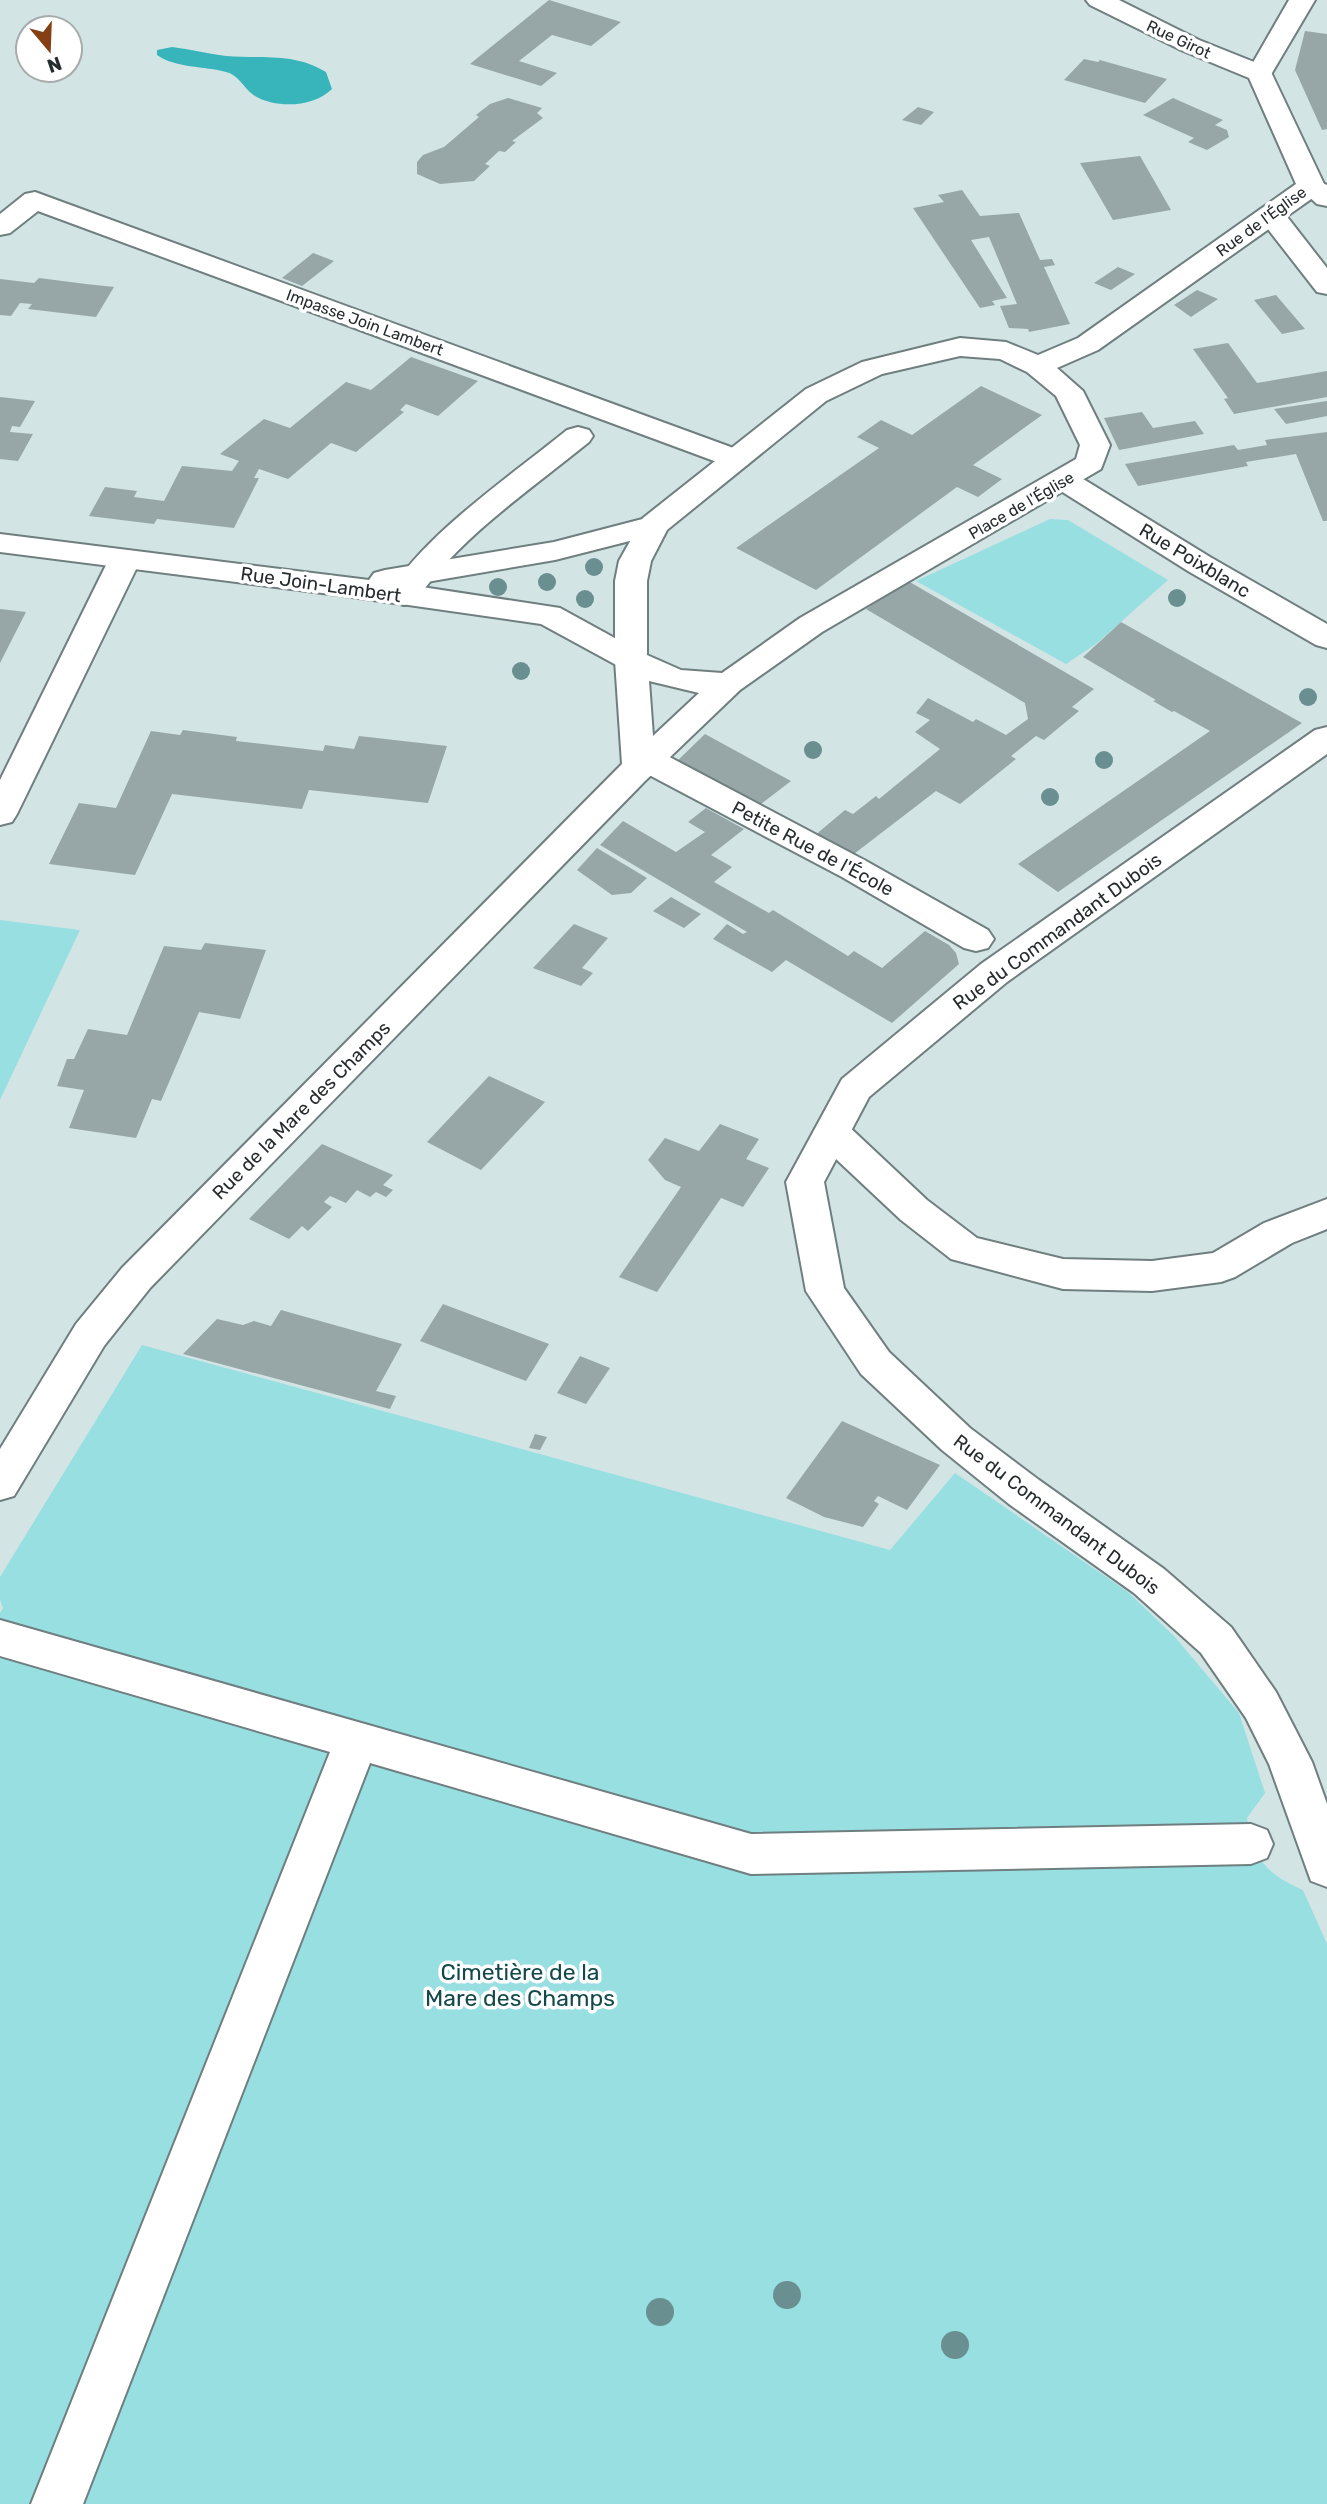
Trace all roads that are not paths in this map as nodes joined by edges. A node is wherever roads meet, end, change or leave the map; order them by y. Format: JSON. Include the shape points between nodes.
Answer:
{"nodes":[{"id":1,"x":1099,"y":0,"type":"edge"},
{"id":2,"x":1300,"y":4,"type":"edge"},
{"id":3,"x":1327,"y":7,"type":"edge"},
{"id":4,"x":1259,"y":73,"type":"junction"},
{"id":5,"x":1319,"y":192,"type":"edge"},
{"id":6,"x":1271,"y":215,"type":"junction"},
{"id":7,"x":0,"y":227,"type":"edge"},
{"id":8,"x":1327,"y":286,"type":"edge"},
{"id":9,"x":1037,"y":366,"type":"junction"},
{"id":10,"x":578,"y":436,"type":"dead end"},
{"id":11,"x":736,"y":459,"type":"junction"},
{"id":12,"x":1064,"y":481,"type":"junction"},
{"id":13,"x":654,"y":525,"type":"junction"},
{"id":14,"x":0,"y":543,"type":"edge"},
{"id":15,"x":125,"y":559,"type":"junction"},
{"id":16,"x":409,"y":586,"type":"junction"},
{"id":17,"x":1327,"y":638,"type":"edge"},
{"id":18,"x":632,"y":660,"type":"junction"},
{"id":19,"x":729,"y":683,"type":"junction"},
{"id":20,"x":1327,"y":738,"type":"edge"},
{"id":21,"x":644,"y":763,"type":"junction"},
{"id":22,"x":3,"y":803,"type":"edge"},
{"id":23,"x":976,"y":939,"type":"dead end"},
{"id":24,"x":832,"y":1133,"type":"junction"},
{"id":25,"x":1327,"y":1213,"type":"edge"},
{"id":26,"x":0,"y":1484,"type":"edge"},
{"id":27,"x":0,"y":1638,"type":"edge"},
{"id":28,"x":357,"y":1740,"type":"junction"},
{"id":29,"x":1251,"y":1844,"type":"dead end"},
{"id":30,"x":1327,"y":1867,"type":"edge"},
{"id":31,"x":57,"y":2504,"type":"edge"}],
"edges":[{"from":1,"to":4,"type":"street","name":"Rue Girot","via":[[1189,45]]},
{"from":2,"to":3,"type":"street"},
{"from":2,"to":4,"type":"street"},
{"from":4,"to":5,"type":"street","name":"Rue de l'Église"},
{"from":5,"to":6,"type":"street","name":"Rue de l'Église"},
{"from":6,"to":8,"type":"street"},
{"from":6,"to":9,"type":"street","name":"Rue de l'Église","via":[[1088,344]]},
{"from":7,"to":11,"type":"street","name":"Impasse Join Lambert","via":[[35,200]]},
{"from":9,"to":11,"type":"street","name":"Place de l'Église","via":[[1006,351],[960,347],[872,368],[816,395]]},
{"from":9,"to":12,"type":"street","name":"Place de l'Église","via":[[1068,391],[1095,444],[1090,463]]},
{"from":10,"to":16,"type":"street","via":[[454,538]]},
{"from":11,"to":13,"type":"street","name":"Place de l'Église"},
{"from":12,"to":17,"type":"street","name":"Rue Poixblanc"},
{"from":12,"to":19,"type":"street","name":"Place de l'Église","via":[[811,625]]},
{"from":13,"to":16,"type":"street"},
{"from":13,"to":18,"type":"street","name":"Place de l'Église","via":[[635,561],[631,581]]},
{"from":14,"to":15,"type":"street","name":"Rue Join-Lambert"},
{"from":15,"to":16,"type":"street","name":"Rue Join-Lambert","via":[[338,585]]},
{"from":15,"to":22,"type":"street"},
{"from":16,"to":18,"type":"street","name":"Rue Join-Lambert","via":[[549,615]]},
{"from":18,"to":19,"type":"street","via":[[681,683]]},
{"from":18,"to":21,"type":"street"},
{"from":19,"to":21,"type":"street","name":"Rue de la Mare des Champs"},
{"from":20,"to":24,"type":"street","name":"Rue du Commandant Dubois","via":[[993,973],[855,1088]]},
{"from":21,"to":23,"type":"street","name":"Petite Rue de l'École","via":[[854,869]]},
{"from":21,"to":26,"type":"street","name":"Rue de la Mare des Champs","via":[[136,1278],[90,1335]]},
{"from":24,"to":25,"type":"street","via":[[914,1210],[965,1249],[1063,1274],[1152,1276],[1222,1267],[1278,1233]]},
{"from":24,"to":30,"type":"street","name":"Rue du Commandant Dubois","via":[[805,1182],[825,1291],[875,1363],[956,1439],[1149,1581],[1216,1640],[1261,1706],[1290,1762]]},
{"from":27,"to":28,"type":"street"},
{"from":28,"to":29,"type":"street","via":[[751,1854]]},
{"from":28,"to":31,"type":"street"}]}
